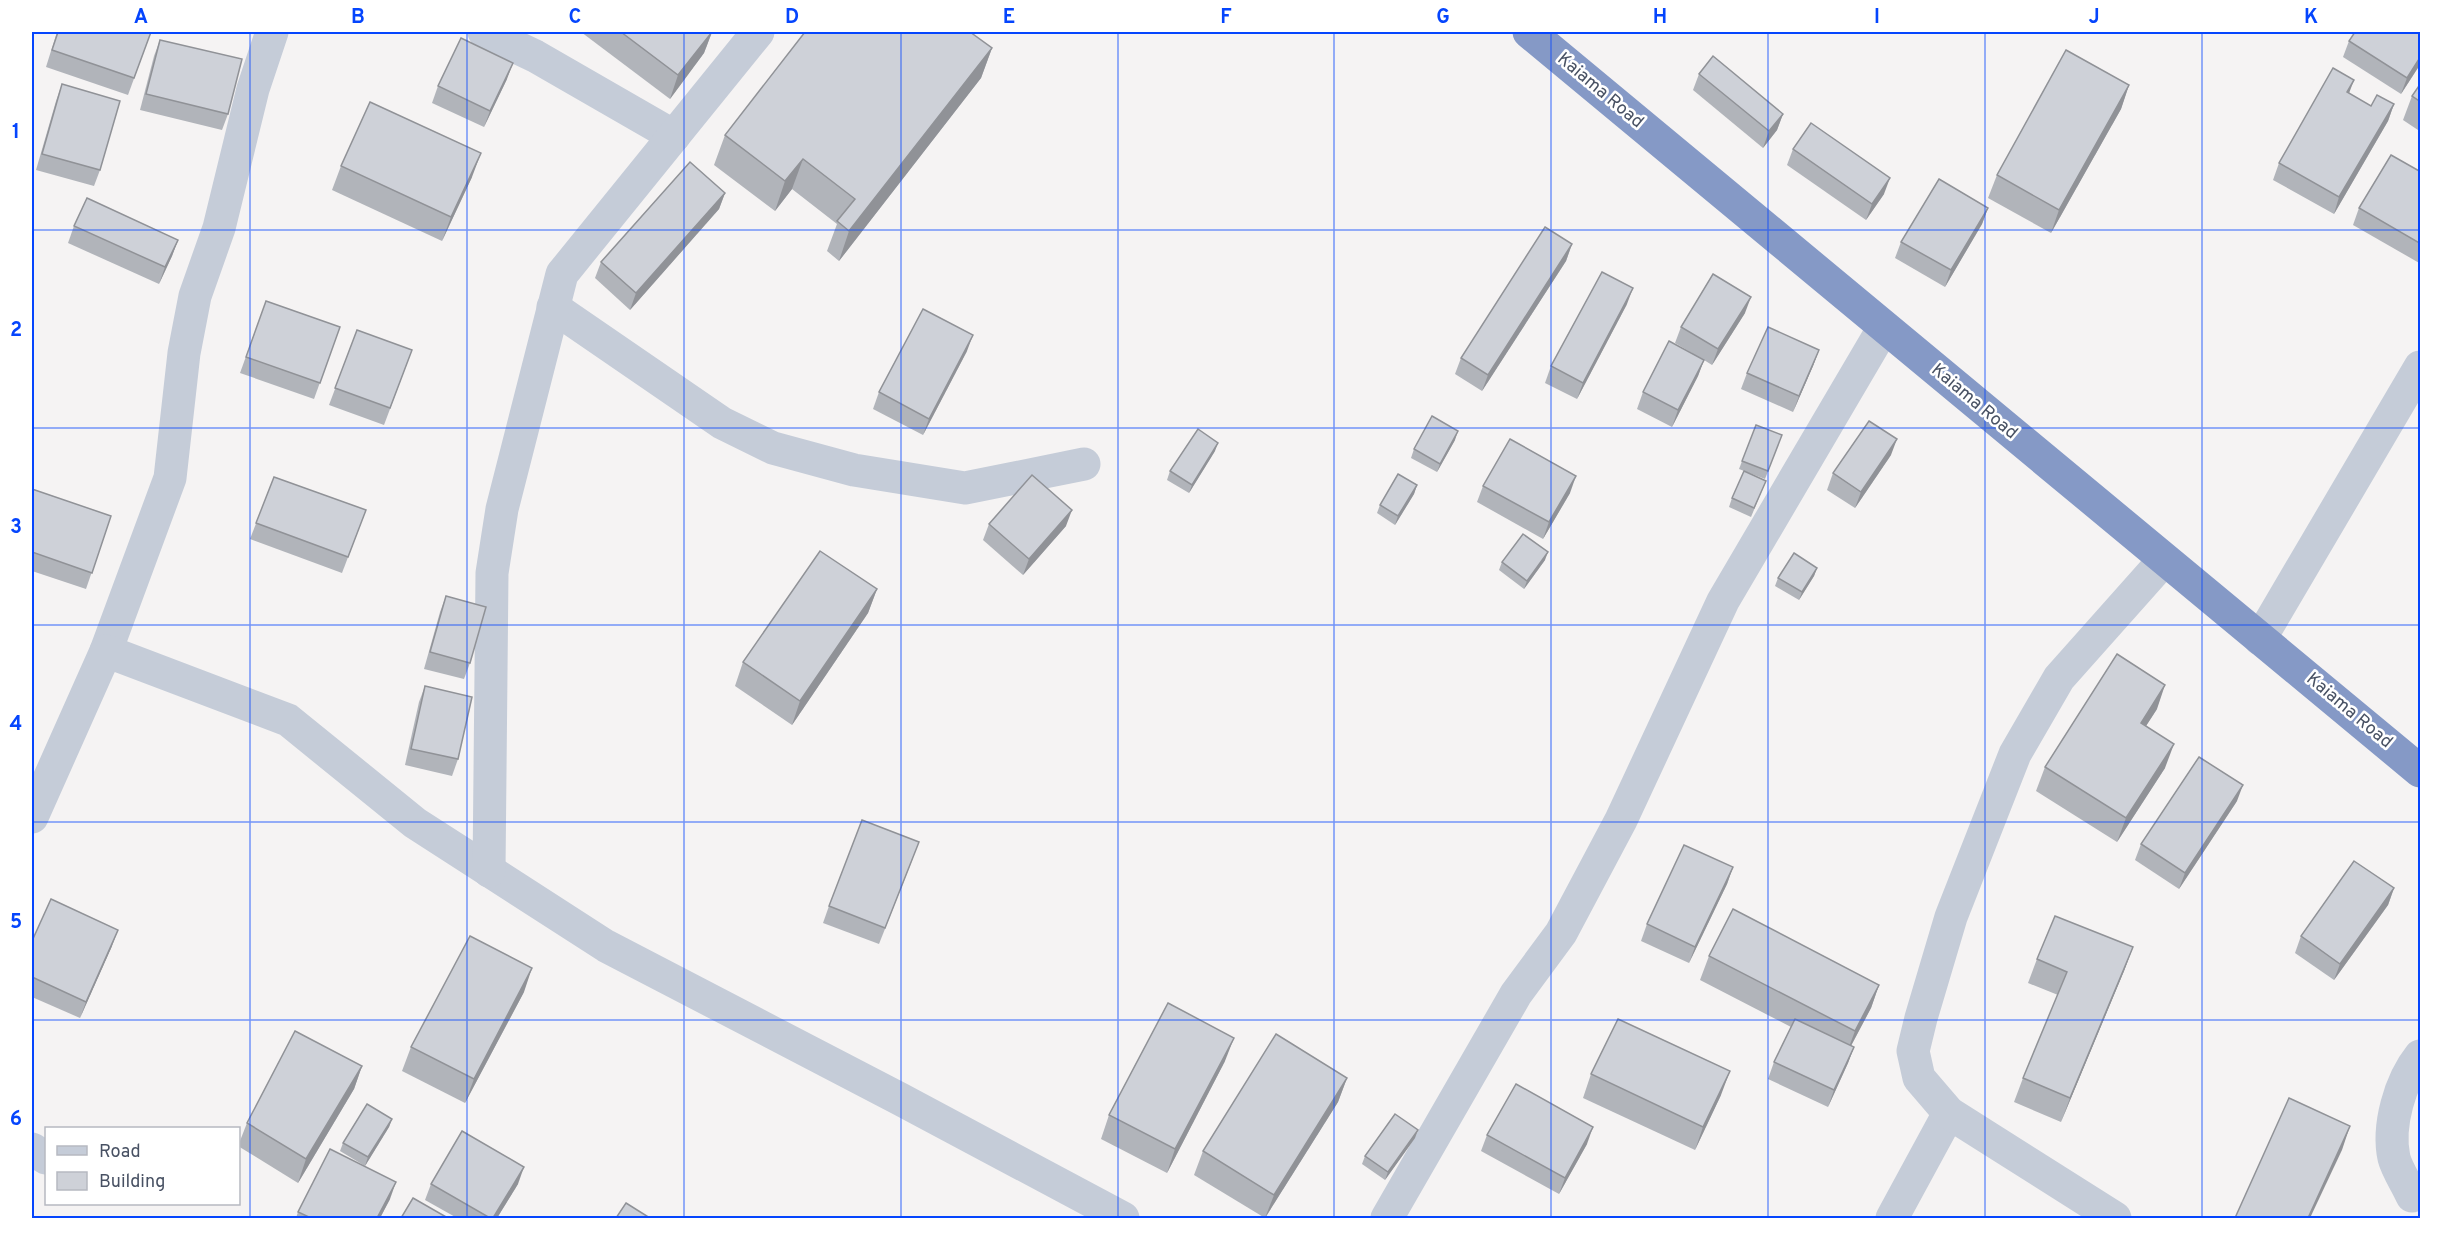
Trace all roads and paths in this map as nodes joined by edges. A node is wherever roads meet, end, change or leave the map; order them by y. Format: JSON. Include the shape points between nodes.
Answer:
{"nodes":[{"id":1,"x":272,"y":32,"type":"edge"},
{"id":2,"x":484,"y":32,"type":"edge"},
{"id":3,"x":758,"y":32,"type":"edge"},
{"id":4,"x":1528,"y":32,"type":"edge"},
{"id":5,"x":674,"y":136,"type":"junction"},
{"id":6,"x":553,"y":307,"type":"junction"},
{"id":7,"x":1884,"y":327,"type":"junction"},
{"id":8,"x":2421,"y":367,"type":"edge"},
{"id":9,"x":1084,"y":464,"type":"dead end"},
{"id":10,"x":2164,"y":560,"type":"junction"},
{"id":11,"x":2260,"y":639,"type":"junction"},
{"id":12,"x":106,"y":651,"type":"junction"},
{"id":13,"x":2421,"y":771,"type":"edge"},
{"id":14,"x":32,"y":817,"type":"edge"},
{"id":15,"x":489,"y":871,"type":"junction"},
{"id":16,"x":2421,"y":1056,"type":"edge"},
{"id":17,"x":1949,"y":1113,"type":"junction"},
{"id":18,"x":32,"y":1149,"type":"edge"},
{"id":19,"x":45,"y":1157,"type":"edge"},
{"id":20,"x":2412,"y":1205,"type":"edge"},
{"id":21,"x":1123,"y":1218,"type":"edge"},
{"id":22,"x":1387,"y":1218,"type":"edge"},
{"id":23,"x":1892,"y":1218,"type":"edge"},
{"id":24,"x":2115,"y":1218,"type":"edge"}],
"edges":[{"from":1,"to":12,"type":"street","via":[[253,89],[219,228],[195,296],[184,353],[170,478]]},
{"from":2,"to":5,"type":"street","via":[[535,56]]},
{"from":3,"to":5,"type":"street"},
{"from":4,"to":7,"type":"highway","name":"Kaiama Road"},
{"from":5,"to":6,"type":"street","via":[[562,274]]},
{"from":6,"to":9,"type":"street","via":[[723,423],[772,448],[854,470],[964,488]]},
{"from":6,"to":15,"type":"street","via":[[502,509],[492,573]]},
{"from":7,"to":10,"type":"highway","name":"Kaiama Road"},
{"from":7,"to":22,"type":"street","via":[[1723,601],[1621,820],[1561,933],[1516,994]]},
{"from":8,"to":11,"type":"street"},
{"from":10,"to":11,"type":"highway","name":"Kaiama Road"},
{"from":10,"to":17,"type":"street","via":[[2059,678],[2015,754],[1951,917],[1913,1051],[1919,1078]]},
{"from":11,"to":13,"type":"highway","name":"Kaiama Road"},
{"from":12,"to":14,"type":"street"},
{"from":12,"to":15,"type":"street","via":[[288,720],[415,824]]},
{"from":15,"to":21,"type":"street","via":[[606,946]]},
{"from":16,"to":20,"type":"street","via":[[2393,1112],[2394,1158]]},
{"from":17,"to":23,"type":"street"},
{"from":17,"to":24,"type":"street"},
{"from":18,"to":19,"type":"street"}]}
